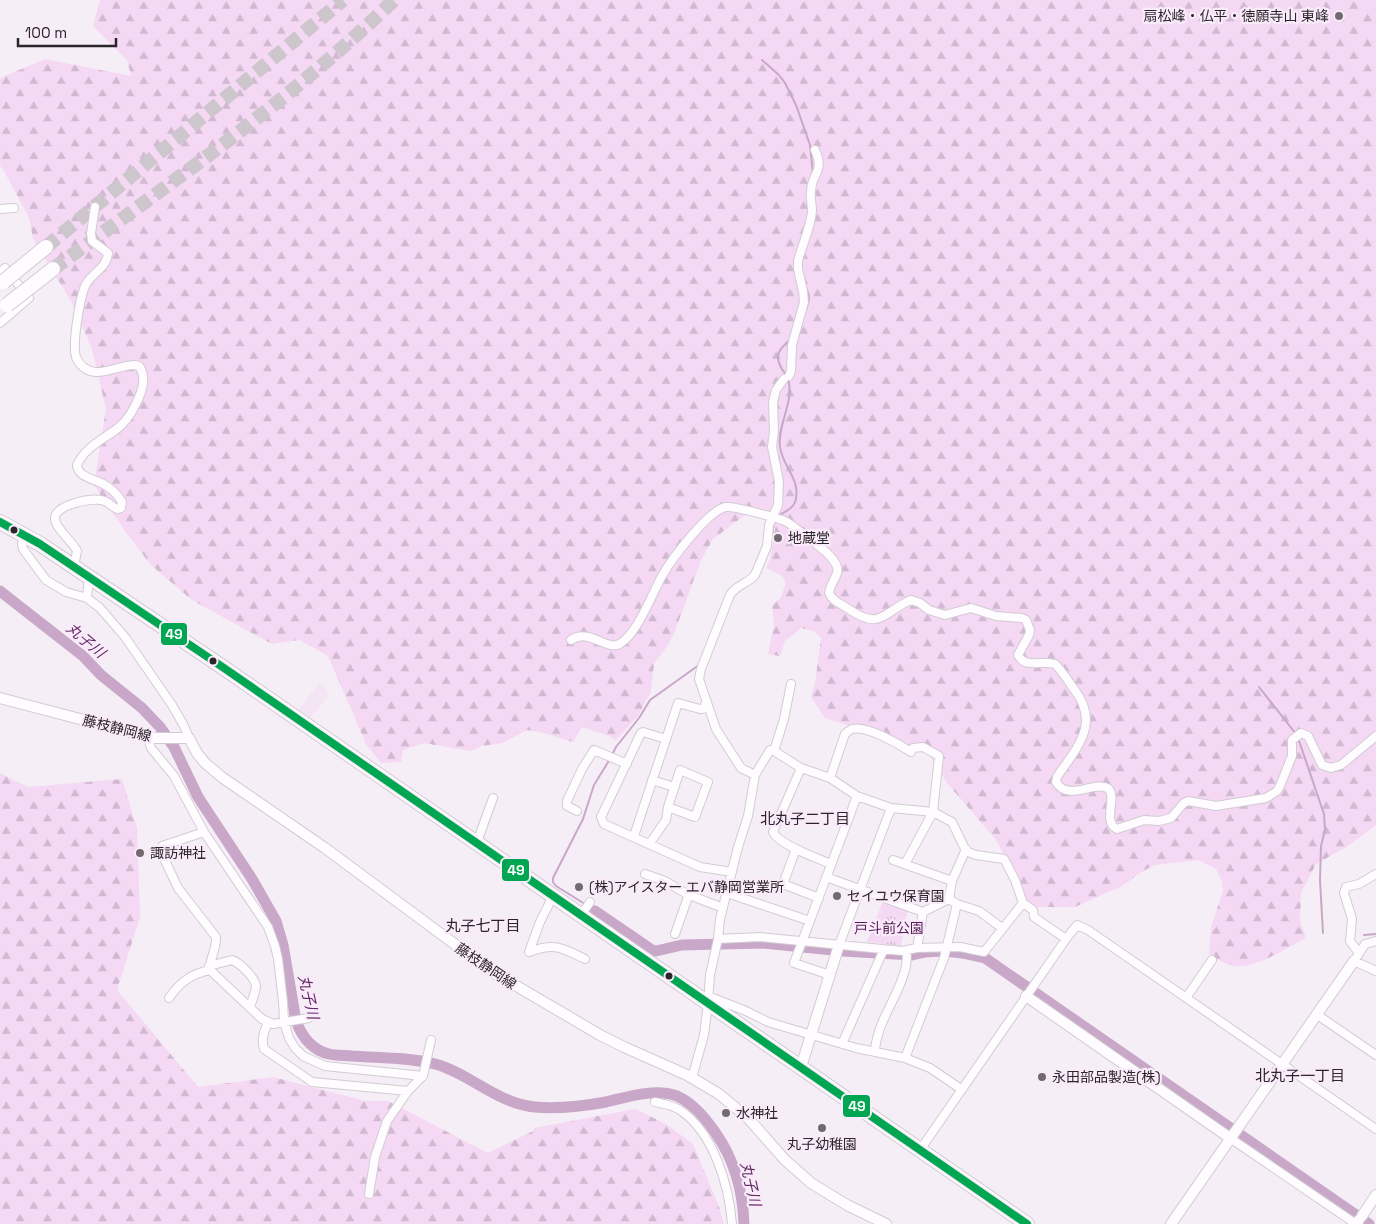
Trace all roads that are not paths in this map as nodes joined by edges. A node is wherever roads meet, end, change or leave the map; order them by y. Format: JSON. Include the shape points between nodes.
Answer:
{"nodes":[{"id":1,"x":815,"y":150,"type":"dead end"},
{"id":2,"x":95,"y":207,"type":"dead end"},
{"id":3,"x":14,"y":208,"type":"dead end"},
{"id":4,"x":0,"y":209,"type":"edge"},
{"id":5,"x":46,"y":247,"type":"tunnel mouth"},
{"id":6,"x":53,"y":270,"type":"tunnel mouth"},
{"id":7,"x":1,"y":281,"type":"edge"},
{"id":8,"x":2,"y":309,"type":"edge"},
{"id":9,"x":0,"y":324,"type":"edge"},
{"id":10,"x":772,"y":518,"type":"junction"},
{"id":11,"x":0,"y":522,"type":"edge"},
{"id":12,"x":25,"y":534,"type":"junction"},
{"id":13,"x":74,"y":566,"type":"junction"},
{"id":14,"x":89,"y":577,"type":"junction"},
{"id":15,"x":87,"y":598,"type":"junction"},
{"id":16,"x":571,"y":640,"type":"dead end"},
{"id":17,"x":791,"y":684,"type":"dead end"},
{"id":18,"x":0,"y":698,"type":"edge"},
{"id":19,"x":706,"y":703,"type":"junction"},
{"id":20,"x":1376,"y":736,"type":"edge"},
{"id":21,"x":152,"y":737,"type":"junction"},
{"id":22,"x":184,"y":738,"type":"junction"},
{"id":23,"x":666,"y":739,"type":"junction"},
{"id":24,"x":774,"y":751,"type":"junction"},
{"id":25,"x":627,"y":764,"type":"junction"},
{"id":26,"x":801,"y":768,"type":"junction"},
{"id":27,"x":755,"y":775,"type":"junction"},
{"id":28,"x":830,"y":778,"type":"junction"},
{"id":29,"x":652,"y":780,"type":"junction"},
{"id":30,"x":674,"y":787,"type":"junction"},
{"id":31,"x":857,"y":796,"type":"junction"},
{"id":32,"x":493,"y":798,"type":"dead end"},
{"id":33,"x":668,"y":807,"type":"junction"},
{"id":34,"x":891,"y":808,"type":"junction"},
{"id":35,"x":577,"y":811,"type":"dead end"},
{"id":36,"x":933,"y":812,"type":"junction"},
{"id":37,"x":204,"y":832,"type":"junction"},
{"id":38,"x":634,"y":836,"type":"junction"},
{"id":39,"x":477,"y":842,"type":"junction"},
{"id":40,"x":650,"y":843,"type":"junction"},
{"id":41,"x":796,"y":849,"type":"junction"},
{"id":42,"x":966,"y":849,"type":"junction"},
{"id":43,"x":893,"y":860,"type":"dead end"},
{"id":44,"x":831,"y":864,"type":"junction"},
{"id":45,"x":905,"y":864,"type":"junction"},
{"id":46,"x":732,"y":872,"type":"junction"},
{"id":47,"x":645,"y":874,"type":"dead end"},
{"id":48,"x":1376,"y":874,"type":"edge"},
{"id":49,"x":826,"y":876,"type":"junction"},
{"id":50,"x":952,"y":881,"type":"junction"},
{"id":51,"x":860,"y":889,"type":"junction"},
{"id":52,"x":727,"y":893,"type":"junction"},
{"id":53,"x":689,"y":894,"type":"junction"},
{"id":54,"x":553,"y":896,"type":"junction"},
{"id":55,"x":818,"y":898,"type":"junction"},
{"id":56,"x":949,"y":899,"type":"junction"},
{"id":57,"x":1023,"y":903,"type":"junction"},
{"id":58,"x":957,"y":904,"type":"junction"},
{"id":59,"x":723,"y":908,"type":"junction"},
{"id":60,"x":923,"y":912,"type":"junction"},
{"id":61,"x":810,"y":921,"type":"junction"},
{"id":62,"x":1002,"y":928,"type":"junction"},
{"id":63,"x":675,"y":934,"type":"dead end"},
{"id":64,"x":1066,"y":938,"type":"junction"},
{"id":65,"x":1376,"y":941,"type":"edge"},
{"id":66,"x":717,"y":942,"type":"junction"},
{"id":67,"x":801,"y":945,"type":"junction"},
{"id":68,"x":839,"y":945,"type":"junction"},
{"id":69,"x":917,"y":948,"type":"junction"},
{"id":70,"x":884,"y":949,"type":"junction"},
{"id":71,"x":946,"y":951,"type":"junction"},
{"id":72,"x":907,"y":955,"type":"junction"},
{"id":73,"x":1356,"y":957,"type":"junction"},
{"id":74,"x":585,"y":959,"type":"dead end"},
{"id":75,"x":1212,"y":960,"type":"dead end"},
{"id":76,"x":210,"y":968,"type":"junction"},
{"id":77,"x":1376,"y":971,"type":"edge"},
{"id":78,"x":830,"y":975,"type":"junction"},
{"id":79,"x":1029,"y":991,"type":"junction"},
{"id":80,"x":169,"y":998,"type":"dead end"},
{"id":81,"x":1186,"y":998,"type":"junction"},
{"id":82,"x":708,"y":1000,"type":"junction"},
{"id":83,"x":250,"y":1007,"type":"junction"},
{"id":84,"x":1316,"y":1014,"type":"junction"},
{"id":85,"x":307,"y":1018,"type":"dead end"},
{"id":86,"x":268,"y":1022,"type":"junction"},
{"id":87,"x":285,"y":1022,"type":"junction"},
{"id":88,"x":811,"y":1034,"type":"junction"},
{"id":89,"x":431,"y":1040,"type":"dead end"},
{"id":90,"x":842,"y":1044,"type":"junction"},
{"id":91,"x":875,"y":1051,"type":"junction"},
{"id":92,"x":1376,"y":1055,"type":"edge"},
{"id":93,"x":905,"y":1058,"type":"junction"},
{"id":94,"x":1282,"y":1064,"type":"junction"},
{"id":95,"x":801,"y":1068,"type":"junction"},
{"id":96,"x":424,"y":1076,"type":"junction"},
{"id":97,"x":692,"y":1078,"type":"junction"},
{"id":98,"x":961,"y":1089,"type":"junction"},
{"id":99,"x":408,"y":1091,"type":"junction"},
{"id":100,"x":655,"y":1102,"type":"dead end"},
{"id":101,"x":1376,"y":1130,"type":"edge"},
{"id":102,"x":1233,"y":1134,"type":"junction"},
{"id":103,"x":920,"y":1150,"type":"junction"},
{"id":104,"x":369,"y":1194,"type":"dead end"},
{"id":105,"x":1376,"y":1195,"type":"edge"},
{"id":106,"x":1358,"y":1221,"type":"edge"},
{"id":107,"x":732,"y":1224,"type":"edge"},
{"id":108,"x":886,"y":1224,"type":"edge"},
{"id":109,"x":1027,"y":1224,"type":"edge"},
{"id":110,"x":1171,"y":1224,"type":"edge"}],
"edges":[{"from":1,"to":10,"type":"street","via":[[820,161],[819,170],[812,183],[812,212],[798,261],[804,302],[794,334],[791,371],[774,396],[772,447],[779,496]]},
{"from":2,"to":13,"type":"street","via":[[92,241],[108,253],[108,258],[86,284],[77,329],[77,358],[85,368],[97,372],[135,364],[144,377],[139,398],[129,417],[117,429],[99,439],[77,465],[82,474],[107,486],[117,495],[122,502],[121,508],[117,510],[108,502],[94,499],[61,508],[56,515],[56,524],[77,551]]},
{"from":3,"to":4,"type":"street"},
{"from":5,"to":7,"type":"highway","bridge":true},
{"from":6,"to":8,"type":"highway","bridge":true},
{"from":7,"to":9,"type":"street","via":[[5,268],[30,298]]},
{"from":10,"to":16,"type":"street","via":[[735,508],[720,510],[703,523],[675,557],[622,643],[615,645],[586,636],[576,636]]},
{"from":10,"to":19,"type":"street","via":[[769,541],[758,568],[752,579],[730,595],[701,669],[699,679]]},
{"from":10,"to":20,"type":"street","via":[[786,521],[835,561],[838,570],[828,593],[835,601],[866,619],[882,617],[911,600],[945,615],[971,608],[1026,620],[1030,630],[1019,651],[1020,659],[1036,664],[1055,664],[1079,695],[1085,712],[1085,732],[1056,782],[1073,791],[1102,786],[1109,788],[1113,796],[1110,822],[1117,829],[1144,820],[1171,818],[1188,801],[1216,806],[1266,798],[1277,792],[1292,756],[1292,740],[1301,733],[1308,736],[1322,765],[1331,768],[1341,765]]},
{"from":11,"to":12,"type":"highway"},
{"from":12,"to":13,"type":"highway"},
{"from":12,"to":15,"type":"street","via":[[23,549],[46,580],[66,592]]},
{"from":13,"to":14,"type":"highway"},
{"from":14,"to":15,"type":"street"},
{"from":14,"to":39,"type":"highway"},
{"from":15,"to":22,"type":"street","via":[[125,637],[172,704],[184,726]]},
{"from":17,"to":24,"type":"street"},
{"from":18,"to":21,"type":"main road","name":"藤枝静岡線"},
{"from":19,"to":23,"type":"street","via":[[703,709],[678,704]]},
{"from":19,"to":27,"type":"street","via":[[716,729],[741,768]]},
{"from":21,"to":22,"type":"main road","name":"藤枝静岡線"},
{"from":21,"to":37,"type":"street","via":[[152,748],[174,776]]},
{"from":22,"to":97,"type":"main road","name":"藤枝静岡線","via":[[218,774],[325,848],[491,972],[616,1043]]},
{"from":23,"to":25,"type":"street","via":[[641,733]]},
{"from":23,"to":29,"type":"street"},
{"from":24,"to":26,"type":"street"},
{"from":24,"to":27,"type":"street","via":[[770,750]]},
{"from":25,"to":35,"type":"street","via":[[594,750],[567,802],[567,806]]},
{"from":25,"to":38,"type":"street","via":[[601,817],[604,824]]},
{"from":26,"to":28,"type":"street"},
{"from":26,"to":41,"type":"street","via":[[773,829],[776,837]]},
{"from":27,"to":46,"type":"street","via":[[748,816]]},
{"from":28,"to":31,"type":"street"},
{"from":28,"to":36,"type":"street","via":[[845,734],[851,729],[877,734],[911,752],[913,748],[923,747],[939,756]]},
{"from":29,"to":30,"type":"street"},
{"from":29,"to":38,"type":"street"},
{"from":30,"to":33,"type":"street"},
{"from":30,"to":33,"type":"street","via":[[680,770],[708,782],[696,817]]},
{"from":31,"to":34,"type":"street"},
{"from":31,"to":44,"type":"street"},
{"from":32,"to":39,"type":"street"},
{"from":33,"to":40,"type":"street","via":[[666,820]]},
{"from":34,"to":36,"type":"street"},
{"from":34,"to":51,"type":"street"},
{"from":36,"to":42,"type":"street","via":[[952,822]]},
{"from":36,"to":45,"type":"street"},
{"from":37,"to":76,"type":"street","via":[[162,846],[161,852],[178,888],[216,936]]},
{"from":37,"to":87,"type":"street","via":[[268,927],[278,959]]},
{"from":38,"to":40,"type":"street"},
{"from":39,"to":54,"type":"highway"},
{"from":40,"to":46,"type":"street","via":[[700,867]]},
{"from":41,"to":44,"type":"street"},
{"from":41,"to":55,"type":"street","via":[[783,884]]},
{"from":42,"to":50,"type":"street"},
{"from":42,"to":57,"type":"street","via":[[976,855],[1004,859]]},
{"from":43,"to":45,"type":"street"},
{"from":44,"to":49,"type":"street"},
{"from":45,"to":50,"type":"street"},
{"from":46,"to":52,"type":"street"},
{"from":47,"to":53,"type":"street"},
{"from":48,"to":73,"type":"street","via":[[1344,890],[1352,919],[1350,941]]},
{"from":49,"to":51,"type":"street"},
{"from":49,"to":55,"type":"street"},
{"from":50,"to":56,"type":"street"},
{"from":51,"to":60,"type":"street"},
{"from":51,"to":68,"type":"street"},
{"from":52,"to":59,"type":"street"},
{"from":52,"to":61,"type":"street"},
{"from":53,"to":59,"type":"street"},
{"from":53,"to":63,"type":"street"},
{"from":54,"to":74,"type":"street","via":[[529,952],[544,946],[560,947]]},
{"from":54,"to":82,"type":"highway","via":[[585,909]]},
{"from":55,"to":61,"type":"street"},
{"from":56,"to":58,"type":"street"},
{"from":56,"to":60,"type":"street"},
{"from":57,"to":62,"type":"street"},
{"from":57,"to":64,"type":"street","via":[[1033,910],[1034,917]]},
{"from":58,"to":62,"type":"street","via":[[973,908]]},
{"from":58,"to":71,"type":"street"},
{"from":59,"to":66,"type":"street"},
{"from":60,"to":69,"type":"street"},
{"from":61,"to":67,"type":"street"},
{"from":62,"to":71,"type":"street","via":[[984,952],[960,947]]},
{"from":64,"to":79,"type":"street"},
{"from":64,"to":81,"type":"street","via":[[1075,926],[1083,926]]},
{"from":65,"to":73,"type":"street","via":[[1368,942]]},
{"from":66,"to":67,"type":"street","via":[[760,937]]},
{"from":66,"to":82,"type":"street"},
{"from":67,"to":68,"type":"street"},
{"from":67,"to":78,"type":"street","via":[[794,964]]},
{"from":68,"to":70,"type":"street"},
{"from":68,"to":78,"type":"main road"},
{"from":69,"to":71,"type":"street"},
{"from":69,"to":72,"type":"street"},
{"from":70,"to":72,"type":"street"},
{"from":70,"to":90,"type":"street"},
{"from":71,"to":93,"type":"street"},
{"from":72,"to":91,"type":"street","via":[[905,971],[882,1023]]},
{"from":73,"to":77,"type":"street"},
{"from":73,"to":84,"type":"main road"},
{"from":75,"to":81,"type":"street"},
{"from":76,"to":80,"type":"street","via":[[187,978]]},
{"from":76,"to":83,"type":"street"},
{"from":76,"to":83,"type":"street","via":[[232,960],[240,964],[255,982]]},
{"from":78,"to":88,"type":"main road"},
{"from":79,"to":98,"type":"street"},
{"from":79,"to":102,"type":"main road"},
{"from":81,"to":94,"type":"street"},
{"from":82,"to":88,"type":"street"},
{"from":82,"to":95,"type":"highway"},
{"from":82,"to":97,"type":"street","via":[[704,1035]]},
{"from":83,"to":86,"type":"street"},
{"from":84,"to":92,"type":"street"},
{"from":84,"to":94,"type":"main road"},
{"from":85,"to":87,"type":"street"},
{"from":86,"to":87,"type":"street"},
{"from":86,"to":99,"type":"street","via":[[263,1034],[264,1048],[312,1082]]},
{"from":87,"to":96,"type":"street","via":[[295,1048],[318,1064]]},
{"from":88,"to":90,"type":"street"},
{"from":88,"to":95,"type":"main road"},
{"from":89,"to":96,"type":"street"},
{"from":90,"to":91,"type":"street"},
{"from":91,"to":93,"type":"street"},
{"from":93,"to":98,"type":"street","via":[[930,1068]]},
{"from":94,"to":101,"type":"street"},
{"from":94,"to":102,"type":"main road"},
{"from":95,"to":103,"type":"highway"},
{"from":96,"to":99,"type":"street"},
{"from":97,"to":108,"type":"main road","name":"藤枝静岡線","via":[[740,1110],[785,1160],[811,1183]]},
{"from":98,"to":103,"type":"street"},
{"from":99,"to":104,"type":"street","via":[[387,1121],[374,1157]]},
{"from":100,"to":107,"type":"street","via":[[679,1109],[705,1137],[724,1176]]},
{"from":102,"to":106,"type":"street"},
{"from":102,"to":110,"type":"main road"},
{"from":103,"to":109,"type":"highway"},
{"from":105,"to":106,"type":"main road"}]}
